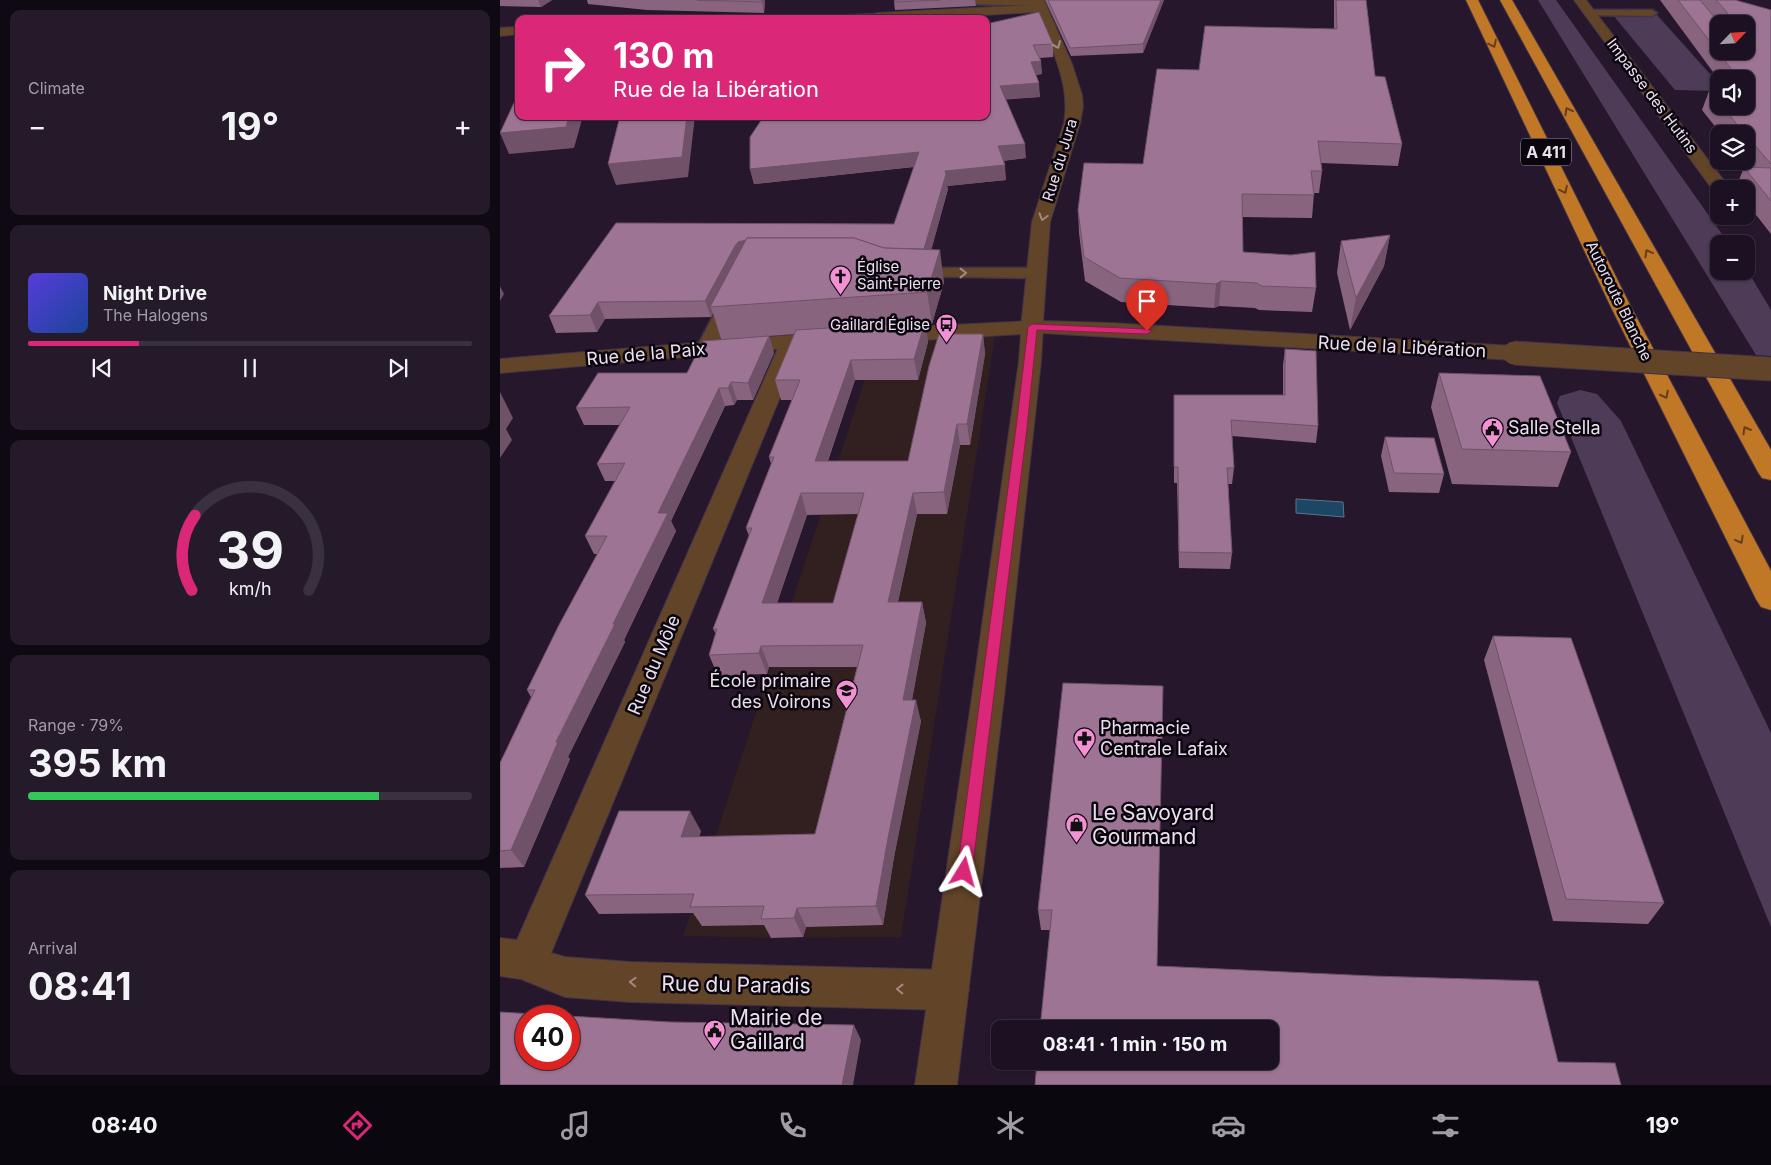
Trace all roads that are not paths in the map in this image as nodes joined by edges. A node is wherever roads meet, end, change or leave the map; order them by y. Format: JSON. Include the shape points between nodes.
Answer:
{"nodes":[{"id":1,"x":1472,"y":0,"type":"edge"},
{"id":2,"x":1506,"y":0,"type":"edge"},
{"id":3,"x":1580,"y":0,"type":"edge"},
{"id":4,"x":969,"y":1,"type":"edge"},
{"id":5,"x":1039,"y":3,"type":"edge"},
{"id":6,"x":1590,"y":13,"type":"junction"},
{"id":7,"x":1652,"y":13,"type":"dead end"},
{"id":8,"x":899,"y":15,"type":"edge"},
{"id":9,"x":515,"y":31,"type":"dead end"},
{"id":10,"x":500,"y":32,"type":"edge"},
{"id":11,"x":1715,"y":180,"type":"edge"},
{"id":12,"x":1037,"y":272,"type":"junction"},
{"id":13,"x":900,"y":273,"type":"edge"},
{"id":14,"x":736,"y":289,"type":"edge"},
{"id":15,"x":1032,"y":327,"type":"junction"},
{"id":16,"x":792,"y":342,"type":"junction"},
{"id":17,"x":705,"y":349,"type":"junction"},
{"id":18,"x":500,"y":366,"type":"edge"},
{"id":19,"x":1771,"y":368,"type":"edge"},
{"id":20,"x":1771,"y":472,"type":"edge"},
{"id":21,"x":1771,"y":599,"type":"edge"},
{"id":22,"x":514,"y":959,"type":"edge"},
{"id":23,"x":949,"y":990,"type":"junction"},
{"id":24,"x":936,"y":1085,"type":"edge"}],
"edges":[{"from":1,"to":21,"type":"highway","name":"Autoroute Blanche","number":"A 411","one_way":true,"via":[[1633,330]]},
{"from":20,"to":2,"type":"highway","number":"A 411","one_way":true},
{"from":3,"to":6,"type":"street","name":"Impasse des Hutins"},
{"from":4,"to":5,"type":"lane"},
{"from":5,"to":8,"type":"street"},
{"from":5,"to":12,"type":"street","name":"Rue du Jura","one_way":true,"via":[[1066,64],[1076,106],[1041,222]]},
{"from":6,"to":7,"type":"lane"},
{"from":6,"to":11,"type":"street","name":"Impasse des Hutins"},
{"from":9,"to":10,"type":"street"},
{"from":13,"to":12,"type":"lane","one_way":true},
{"from":12,"to":15,"type":"street","name":"Rue du Jura"},
{"from":14,"to":17,"type":"lane"},
{"from":15,"to":16,"type":"street","name":"Rue de la Paix"},
{"from":15,"to":19,"type":"street","name":"Rue de la Libération","bridge":true},
{"from":15,"to":23,"type":"street","name":"Rue du Jura"},
{"from":16,"to":17,"type":"street","name":"Rue de la Paix"},
{"from":16,"to":22,"type":"street","name":"Rue du Môle"},
{"from":17,"to":18,"type":"street","name":"Rue de la Paix"},
{"from":23,"to":22,"type":"street","name":"Rue du Paradis","one_way":true,"via":[[630,982],[565,977]]},
{"from":23,"to":24,"type":"street","name":"Rue du Jura"}]}
